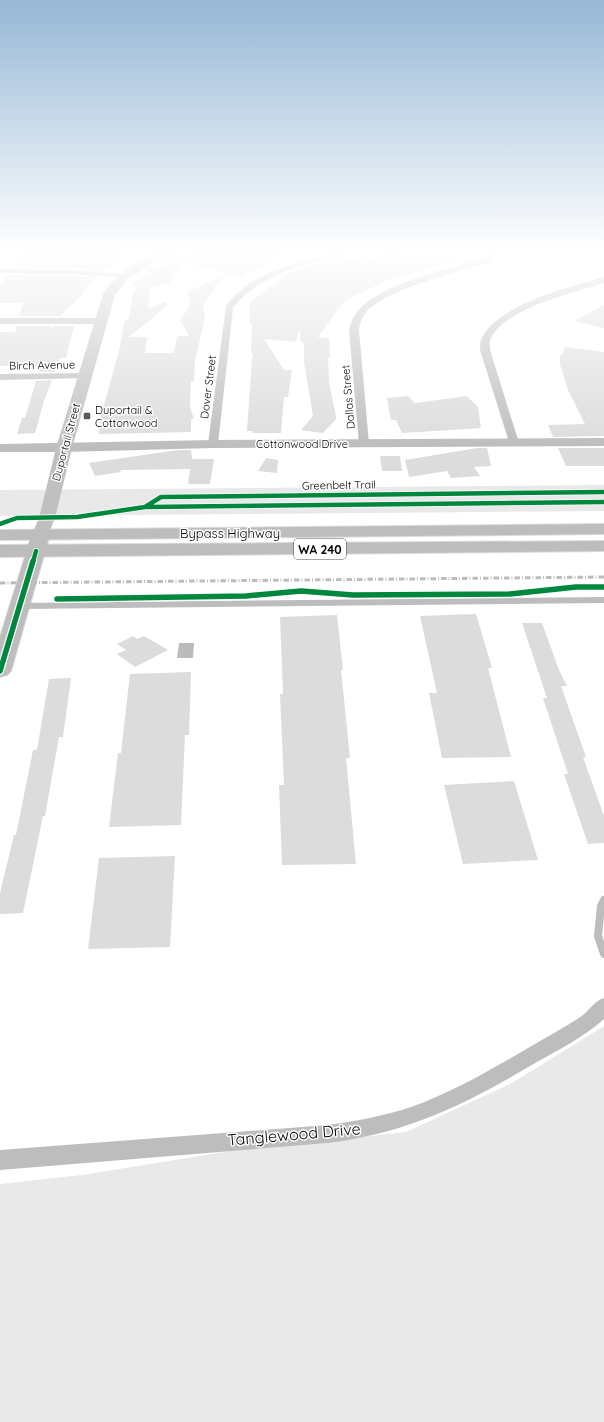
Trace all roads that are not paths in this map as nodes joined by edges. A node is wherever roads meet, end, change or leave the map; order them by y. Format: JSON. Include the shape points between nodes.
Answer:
{"nodes":[{"id":1,"x":103,"y":315,"type":"edge"},
{"id":2,"x":228,"y":315,"type":"edge"},
{"id":3,"x":359,"y":315,"type":"edge"},
{"id":4,"x":508,"y":315,"type":"edge"},
{"id":5,"x":0,"y":321,"type":"edge"},
{"id":6,"x":101,"y":321,"type":"junction"},
{"id":7,"x":84,"y":376,"type":"junction"},
{"id":8,"x":0,"y":377,"type":"edge"},
{"id":9,"x":604,"y":442,"type":"edge"},
{"id":10,"x":514,"y":443,"type":"junction"},
{"id":11,"x":213,"y":444,"type":"junction"},
{"id":12,"x":364,"y":444,"type":"junction"},
{"id":13,"x":0,"y":448,"type":"edge"},
{"id":14,"x":64,"y":448,"type":"junction"},
{"id":15,"x":604,"y":529,"type":"edge"},
{"id":16,"x":0,"y":535,"type":"edge"},
{"id":17,"x":39,"y":543,"type":"junction"},
{"id":18,"x":604,"y":546,"type":"edge"},
{"id":19,"x":0,"y":552,"type":"edge"},
{"id":20,"x":604,"y":600,"type":"edge"},
{"id":21,"x":19,"y":606,"type":"junction"},
{"id":22,"x":1,"y":666,"type":"edge"},
{"id":23,"x":604,"y":900,"type":"edge"},
{"id":24,"x":604,"y":954,"type":"edge"},
{"id":25,"x":604,"y":1006,"type":"edge"},
{"id":26,"x":0,"y":1160,"type":"edge"}],
"edges":[{"from":1,"to":6,"type":"main road","name":"Duportail Street"},
{"from":2,"to":11,"type":"street","name":"Dover Street"},
{"from":3,"to":12,"type":"street","name":"Dallas Street","via":[[354,330]]},
{"from":4,"to":10,"type":"street","via":[[486,338],[485,350]]},
{"from":5,"to":6,"type":"street"},
{"from":6,"to":7,"type":"main road","name":"Duportail Street"},
{"from":7,"to":8,"type":"street","name":"Birch Avenue"},
{"from":7,"to":14,"type":"main road","name":"Duportail Street"},
{"from":9,"to":10,"type":"street","name":"Cottonwood Drive"},
{"from":10,"to":12,"type":"street","name":"Cottonwood Drive"},
{"from":11,"to":12,"type":"street","name":"Cottonwood Drive"},
{"from":11,"to":14,"type":"street","name":"Cottonwood Drive"},
{"from":13,"to":14,"type":"street","name":"Cottonwood Drive"},
{"from":14,"to":17,"type":"main road","name":"Duportail Street"},
{"from":15,"to":17,"type":"main road","name":"Bypass Highway","number":"WA 240"},
{"from":16,"to":17,"type":"main road","name":"Bypass Highway","number":"WA 240"},
{"from":17,"to":18,"type":"main road","name":"Bypass Highway","number":"WA 240"},
{"from":17,"to":19,"type":"main road","name":"Bypass Highway","number":"WA 240"},
{"from":17,"to":21,"type":"main road","name":"Duportail Street"},
{"from":20,"to":21,"type":"lane"},
{"from":21,"to":22,"type":"main road","name":"Duportail Street"},
{"from":23,"to":24,"type":"lane","via":[[598,936]]},
{"from":25,"to":26,"type":"street","name":"Tanglewood Drive","via":[[587,1022],[473,1090],[449,1102],[394,1121],[336,1133]]}]}
